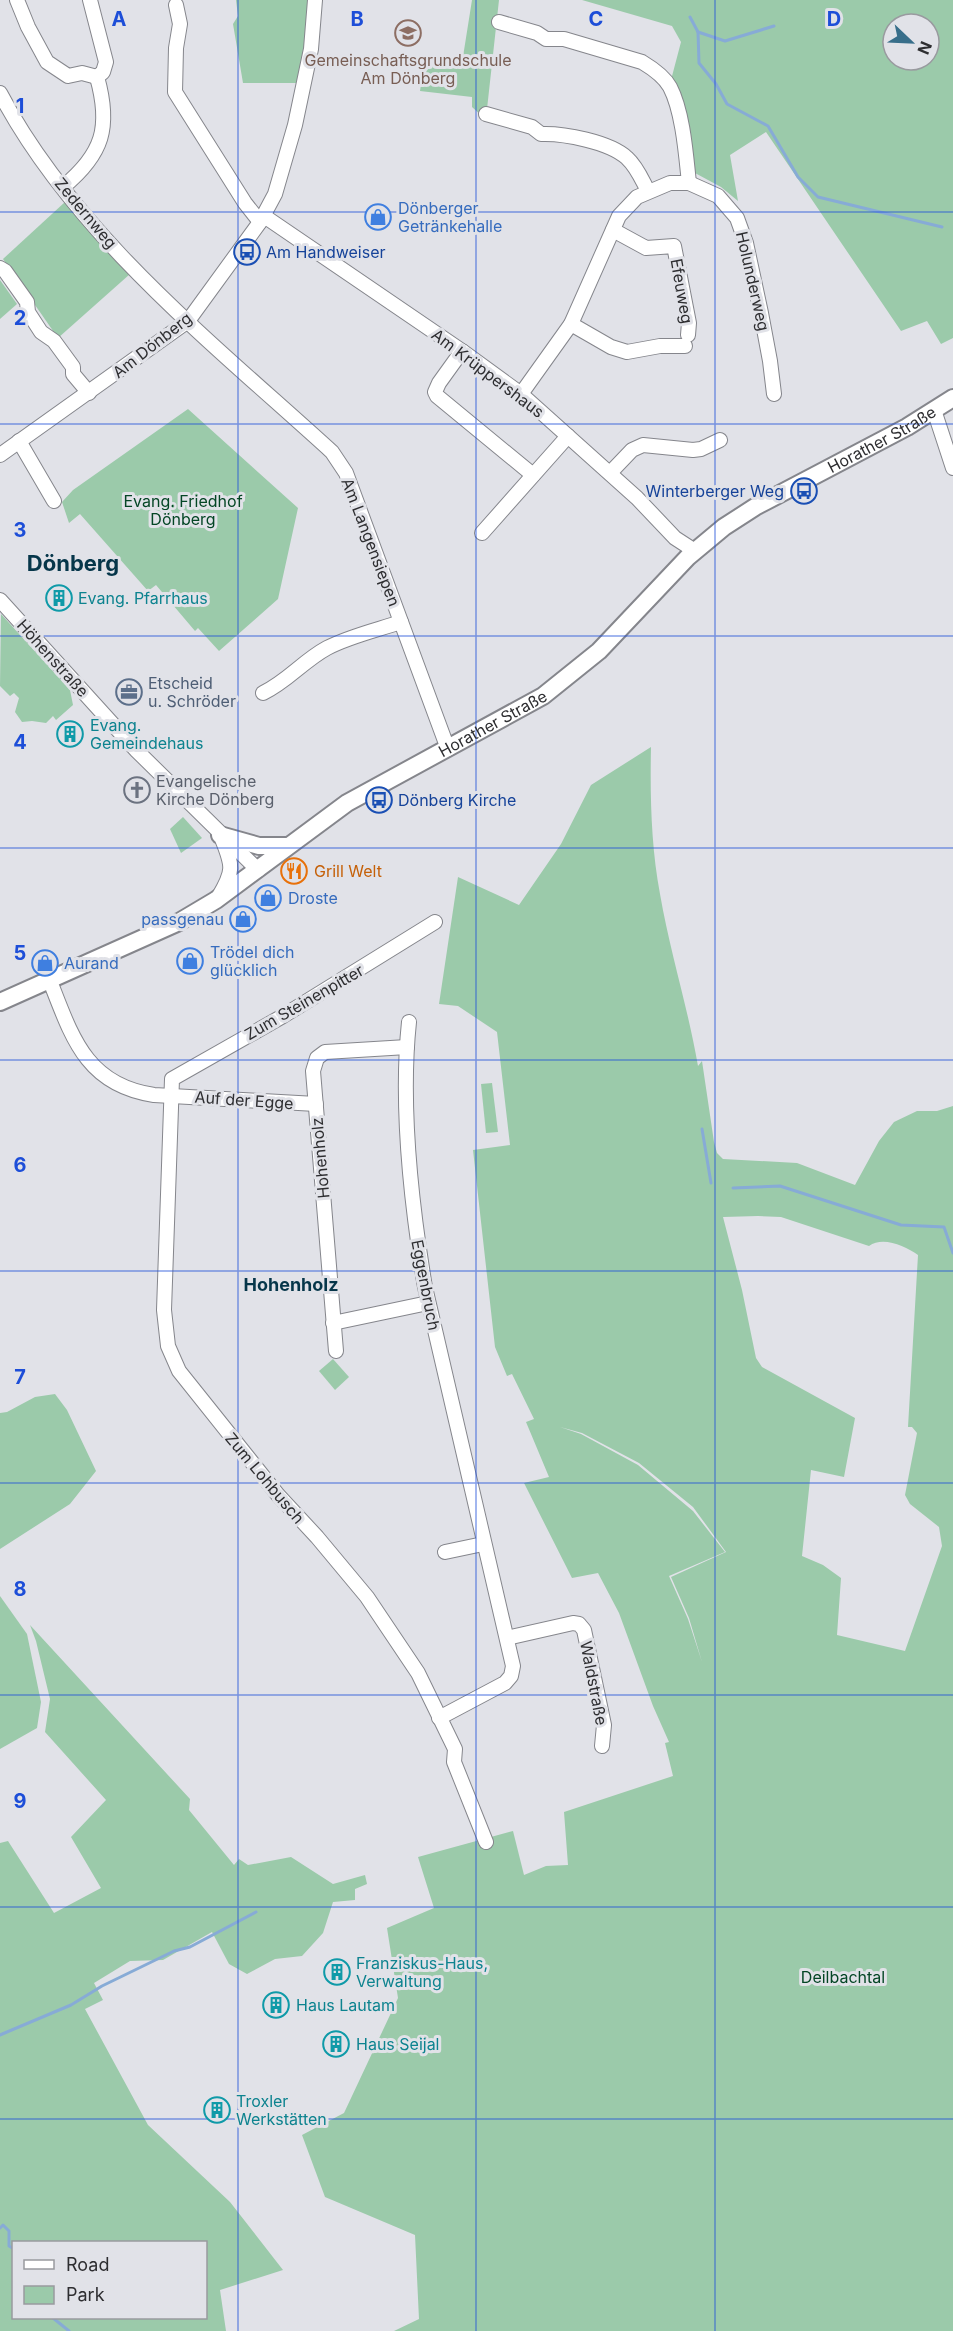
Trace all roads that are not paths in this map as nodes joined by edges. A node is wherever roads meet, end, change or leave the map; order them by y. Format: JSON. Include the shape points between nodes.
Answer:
{"nodes":[{"id":1,"x":17,"y":0,"type":"edge"},
{"id":2,"x":90,"y":0,"type":"edge"},
{"id":3,"x":315,"y":0,"type":"edge"},
{"id":4,"x":176,"y":5,"type":"dead end"},
{"id":5,"x":499,"y":22,"type":"dead end"},
{"id":6,"x":97,"y":77,"type":"junction"},
{"id":7,"x":0,"y":93,"type":"edge"},
{"id":8,"x":486,"y":114,"type":"dead end"},
{"id":9,"x":689,"y":183,"type":"junction"},
{"id":10,"x":63,"y":187,"type":"junction"},
{"id":11,"x":648,"y":191,"type":"junction"},
{"id":12,"x":262,"y":219,"type":"junction"},
{"id":13,"x":613,"y":230,"type":"junction"},
{"id":14,"x":0,"y":268,"type":"edge"},
{"id":15,"x":188,"y":321,"type":"junction"},
{"id":16,"x":571,"y":324,"type":"junction"},
{"id":17,"x":462,"y":351,"type":"junction"},
{"id":18,"x":89,"y":393,"type":"junction"},
{"id":19,"x":521,"y":394,"type":"junction"},
{"id":20,"x":774,"y":394,"type":"dead end"},
{"id":21,"x":953,"y":398,"type":"edge"},
{"id":22,"x":933,"y":410,"type":"junction"},
{"id":23,"x":568,"y":436,"type":"junction"},
{"id":24,"x":720,"y":440,"type":"dead end"},
{"id":25,"x":19,"y":441,"type":"junction"},
{"id":26,"x":0,"y":455,"type":"edge"},
{"id":27,"x":953,"y":468,"type":"edge"},
{"id":28,"x":610,"y":473,"type":"junction"},
{"id":29,"x":533,"y":475,"type":"junction"},
{"id":30,"x":54,"y":501,"type":"dead end"},
{"id":31,"x":482,"y":533,"type":"dead end"},
{"id":32,"x":695,"y":550,"type":"junction"},
{"id":33,"x":0,"y":600,"type":"edge"},
{"id":34,"x":401,"y":622,"type":"junction"},
{"id":35,"x":263,"y":693,"type":"dead end"},
{"id":36,"x":448,"y":749,"type":"junction"},
{"id":37,"x":220,"y":835,"type":"junction"},
{"id":38,"x":288,"y":846,"type":"junction"},
{"id":39,"x":258,"y":870,"type":"junction"},
{"id":40,"x":216,"y":900,"type":"junction"},
{"id":41,"x":435,"y":922,"type":"dead end"},
{"id":42,"x":50,"y":981,"type":"junction"},
{"id":43,"x":0,"y":1002,"type":"edge"},
{"id":44,"x":409,"y":1022,"type":"dead end"},
{"id":45,"x":406,"y":1047,"type":"junction"},
{"id":46,"x":172,"y":1079,"type":"joint"},
{"id":47,"x":171,"y":1095,"type":"junction"},
{"id":48,"x":316,"y":1104,"type":"junction"},
{"id":49,"x":428,"y":1303,"type":"junction"},
{"id":50,"x":333,"y":1323,"type":"junction"},
{"id":51,"x":336,"y":1351,"type":"dead end"},
{"id":52,"x":483,"y":1544,"type":"junction"},
{"id":53,"x":445,"y":1552,"type":"dead end"},
{"id":54,"x":507,"y":1638,"type":"junction"},
{"id":55,"x":439,"y":1718,"type":"junction"},
{"id":56,"x":602,"y":1746,"type":"dead end"},
{"id":57,"x":486,"y":1842,"type":"dead end"}],
"edges":[{"from":1,"to":6,"type":"street","via":[[50,66],[68,76],[82,73]]},
{"from":2,"to":6,"type":"street","via":[[106,62]]},
{"from":3,"to":12,"type":"street","name":"Am Dönberg","via":[[304,88],[284,169]]},
{"from":4,"to":12,"type":"street","via":[[180,24],[175,92],[245,203]]},
{"from":5,"to":9,"type":"street","via":[[653,68],[670,86]]},
{"from":6,"to":10,"type":"street","via":[[105,111],[99,144],[80,173]]},
{"from":7,"to":10,"type":"street","name":"Zedernweg","via":[[34,150]]},
{"from":8,"to":11,"type":"street","via":[[532,127],[541,134],[559,134],[611,148],[633,164]]},
{"from":9,"to":11,"type":"street","via":[[670,183]]},
{"from":9,"to":20,"type":"street","name":"Holunderweg","via":[[718,196],[737,218],[761,313]]},
{"from":10,"to":15,"type":"street","name":"Zedernweg","via":[[94,227]]},
{"from":11,"to":13,"type":"street","via":[[628,205]]},
{"from":12,"to":15,"type":"street","name":"Am Dönberg"},
{"from":12,"to":17,"type":"street","name":"Am Krüppershaus"},
{"from":13,"to":16,"type":"street"},
{"from":13,"to":16,"type":"street","name":"Efeuweg","via":[[646,248],[674,246],[689,323],[686,340],[627,352]]},
{"from":14,"to":18,"type":"street","via":[[27,302],[27,312],[54,341]]},
{"from":15,"to":18,"type":"street","name":"Am Dönberg"},
{"from":15,"to":34,"type":"street","name":"Am Langensiepen","via":[[332,452],[346,473]]},
{"from":16,"to":19,"type":"street"},
{"from":17,"to":19,"type":"street","name":"Am Krüppershaus"},
{"from":17,"to":29,"type":"street","via":[[439,382],[437,396]]},
{"from":18,"to":25,"type":"street","name":"Am Dönberg"},
{"from":19,"to":23,"type":"street","name":"Am Krüppershaus"},
{"from":21,"to":22,"type":"main road","name":"Horather Straße"},
{"from":22,"to":27,"type":"street"},
{"from":22,"to":32,"type":"main road","name":"Horather Straße","via":[[754,507]]},
{"from":23,"to":28,"type":"street","name":"Am Krüppershaus"},
{"from":23,"to":29,"type":"street"},
{"from":24,"to":28,"type":"street","via":[[693,450],[644,445],[632,450]]},
{"from":25,"to":26,"type":"street","name":"Am Dönberg"},
{"from":25,"to":30,"type":"street"},
{"from":28,"to":32,"type":"street","name":"Am Krüppershaus","via":[[675,538]]},
{"from":29,"to":31,"type":"street"},
{"from":32,"to":36,"type":"main road","name":"Horather Straße","via":[[599,651],[561,683]]},
{"from":33,"to":37,"type":"street","name":"Höhenstraße","via":[[137,751]]},
{"from":34,"to":35,"type":"street","via":[[342,641],[309,659],[282,684]]},
{"from":34,"to":36,"type":"street","name":"Am Langensiepen"},
{"from":36,"to":38,"type":"main road","name":"Horather Straße","via":[[346,803]]},
{"from":37,"to":38,"type":"main road","via":[[259,846]]},
{"from":37,"to":39,"type":"street","name":"Höhenstraße"},
{"from":37,"to":40,"type":"street","via":[[230,859],[230,877]]},
{"from":38,"to":39,"type":"main road","name":"Horather Straße"},
{"from":39,"to":40,"type":"main road","name":"Horather Straße"},
{"from":40,"to":42,"type":"main road","name":"Horather Straße","via":[[167,928]]},
{"from":41,"to":46,"type":"street","name":"Zum Steinenpitter"},
{"from":42,"to":43,"type":"main road","name":"Horather Straße"},
{"from":42,"to":47,"type":"street","name":"Auf der Egge","via":[[69,1028],[88,1060],[122,1086],[137,1092]]},
{"from":44,"to":45,"type":"street","name":"Eggenbruch"},
{"from":45,"to":48,"type":"street","name":"Hohenholz","via":[[325,1052],[317,1058],[313,1071]]},
{"from":45,"to":49,"type":"street","name":"Eggenbruch","via":[[411,1180]]},
{"from":46,"to":47,"type":"street","name":"Zum Lohbusch"},
{"from":47,"to":48,"type":"street","name":"Auf der Egge"},
{"from":47,"to":55,"type":"street","name":"Zum Lohbusch","via":[[164,1310],[171,1356],[278,1496],[367,1597],[417,1673]]},
{"from":48,"to":50,"type":"street","name":"Hohenholz"},
{"from":49,"to":50,"type":"street"},
{"from":49,"to":52,"type":"street","name":"Eggenbruch"},
{"from":50,"to":51,"type":"street","name":"Hohenholz"},
{"from":52,"to":53,"type":"street"},
{"from":52,"to":54,"type":"street","name":"Eggenbruch"},
{"from":54,"to":55,"type":"street","name":"Eggenbruch","via":[[513,1666],[511,1676],[505,1683]]},
{"from":54,"to":56,"type":"street","name":"Waldstraße","via":[[579,1624],[584,1630],[604,1725]]},
{"from":55,"to":57,"type":"street","name":"Zum Lohbusch","via":[[455,1749],[454,1762]]}]}
